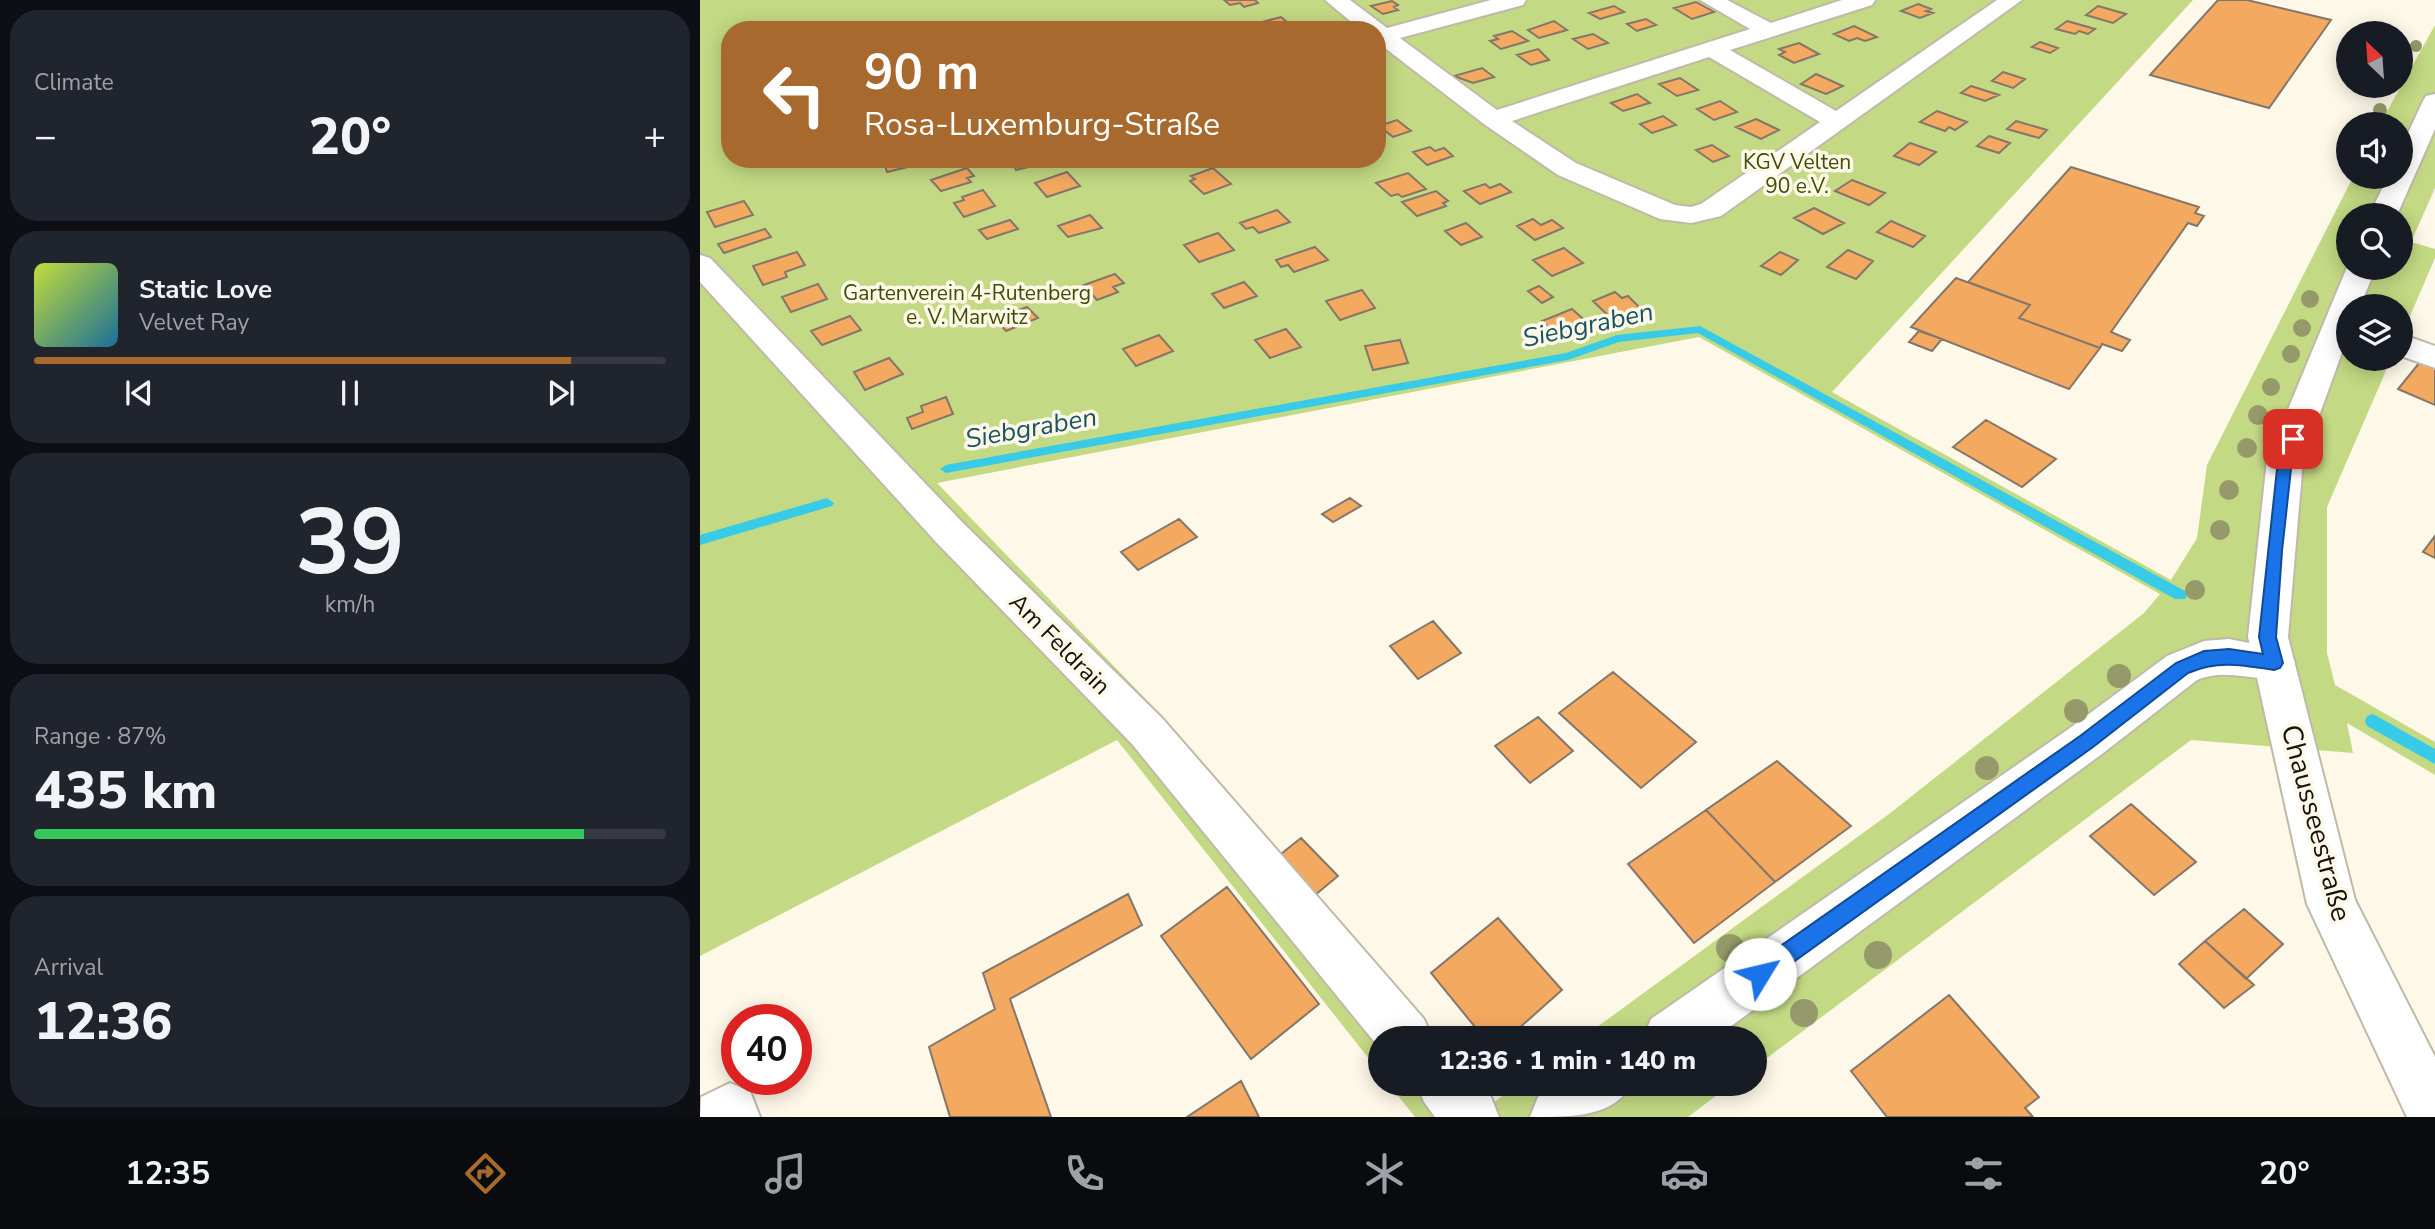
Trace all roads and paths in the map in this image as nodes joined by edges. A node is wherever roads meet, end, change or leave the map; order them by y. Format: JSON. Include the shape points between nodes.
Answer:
{"nodes":[{"id":1,"x":1336,"y":0,"type":"edge"},
{"id":2,"x":1515,"y":0,"type":"edge"},
{"id":3,"x":1711,"y":0,"type":"edge"},
{"id":4,"x":1864,"y":0,"type":"edge"},
{"id":5,"x":2011,"y":0,"type":"edge"},
{"id":6,"x":1366,"y":21,"type":"edge"},
{"id":7,"x":1767,"y":29,"type":"junction"},
{"id":8,"x":1386,"y":34,"type":"edge"},
{"id":9,"x":1386,"y":35,"type":"edge"},
{"id":10,"x":1709,"y":48,"type":"junction"},
{"id":11,"x":2435,"y":101,"type":"edge"},
{"id":12,"x":1493,"y":119,"type":"junction"},
{"id":13,"x":1835,"y":121,"type":"junction"},
{"id":14,"x":2413,"y":150,"type":"edge"},
{"id":15,"x":700,"y":264,"type":"edge"},
{"id":16,"x":2336,"y":338,"type":"edge"},
{"id":17,"x":2413,"y":349,"type":"edge"},
{"id":18,"x":2435,"y":358,"type":"edge"},
{"id":19,"x":2271,"y":650,"type":"junction"},
{"id":20,"x":1395,"y":1026,"type":"edge"},
{"id":21,"x":1687,"y":1026,"type":"edge"},
{"id":22,"x":1454,"y":1096,"type":"edge"},
{"id":23,"x":1588,"y":1096,"type":"edge"},
{"id":24,"x":2435,"y":1116,"type":"edge"},
{"id":25,"x":721,"y":1117,"type":"edge"},
{"id":26,"x":732,"y":1117,"type":"edge"},
{"id":27,"x":1471,"y":1117,"type":"edge"},
{"id":28,"x":1558,"y":1117,"type":"edge"}],
"edges":[{"from":1,"to":6,"type":"street"},
{"from":2,"to":8,"type":"street"},
{"from":3,"to":7,"type":"street"},
{"from":4,"to":7,"type":"street"},
{"from":5,"to":13,"type":"street"},
{"from":7,"to":10,"type":"street"},
{"from":9,"to":12,"type":"street"},
{"from":10,"to":12,"type":"street"},
{"from":10,"to":13,"type":"street"},
{"from":11,"to":14,"type":"street"},
{"from":12,"to":13,"type":"street","via":[[1567,169],[1670,213],[1690,215],[1711,210]]},
{"from":15,"to":20,"type":"street","name":"Am Feldrain","via":[[940,522],[1147,731]]},
{"from":16,"to":19,"type":"street","name":"Chausseestraße","via":[[2316,376],[2285,460]]},
{"from":17,"to":18,"type":"street"},
{"from":19,"to":21,"type":"street","via":[[2204,658],[2182,668]]},
{"from":19,"to":24,"type":"street","name":"Chausseestraße","via":[[2332,904]]},
{"from":22,"to":27,"type":"street"},
{"from":23,"to":28,"type":"street"},
{"from":25,"to":26,"type":"street","via":[[730,1111]]}]}
